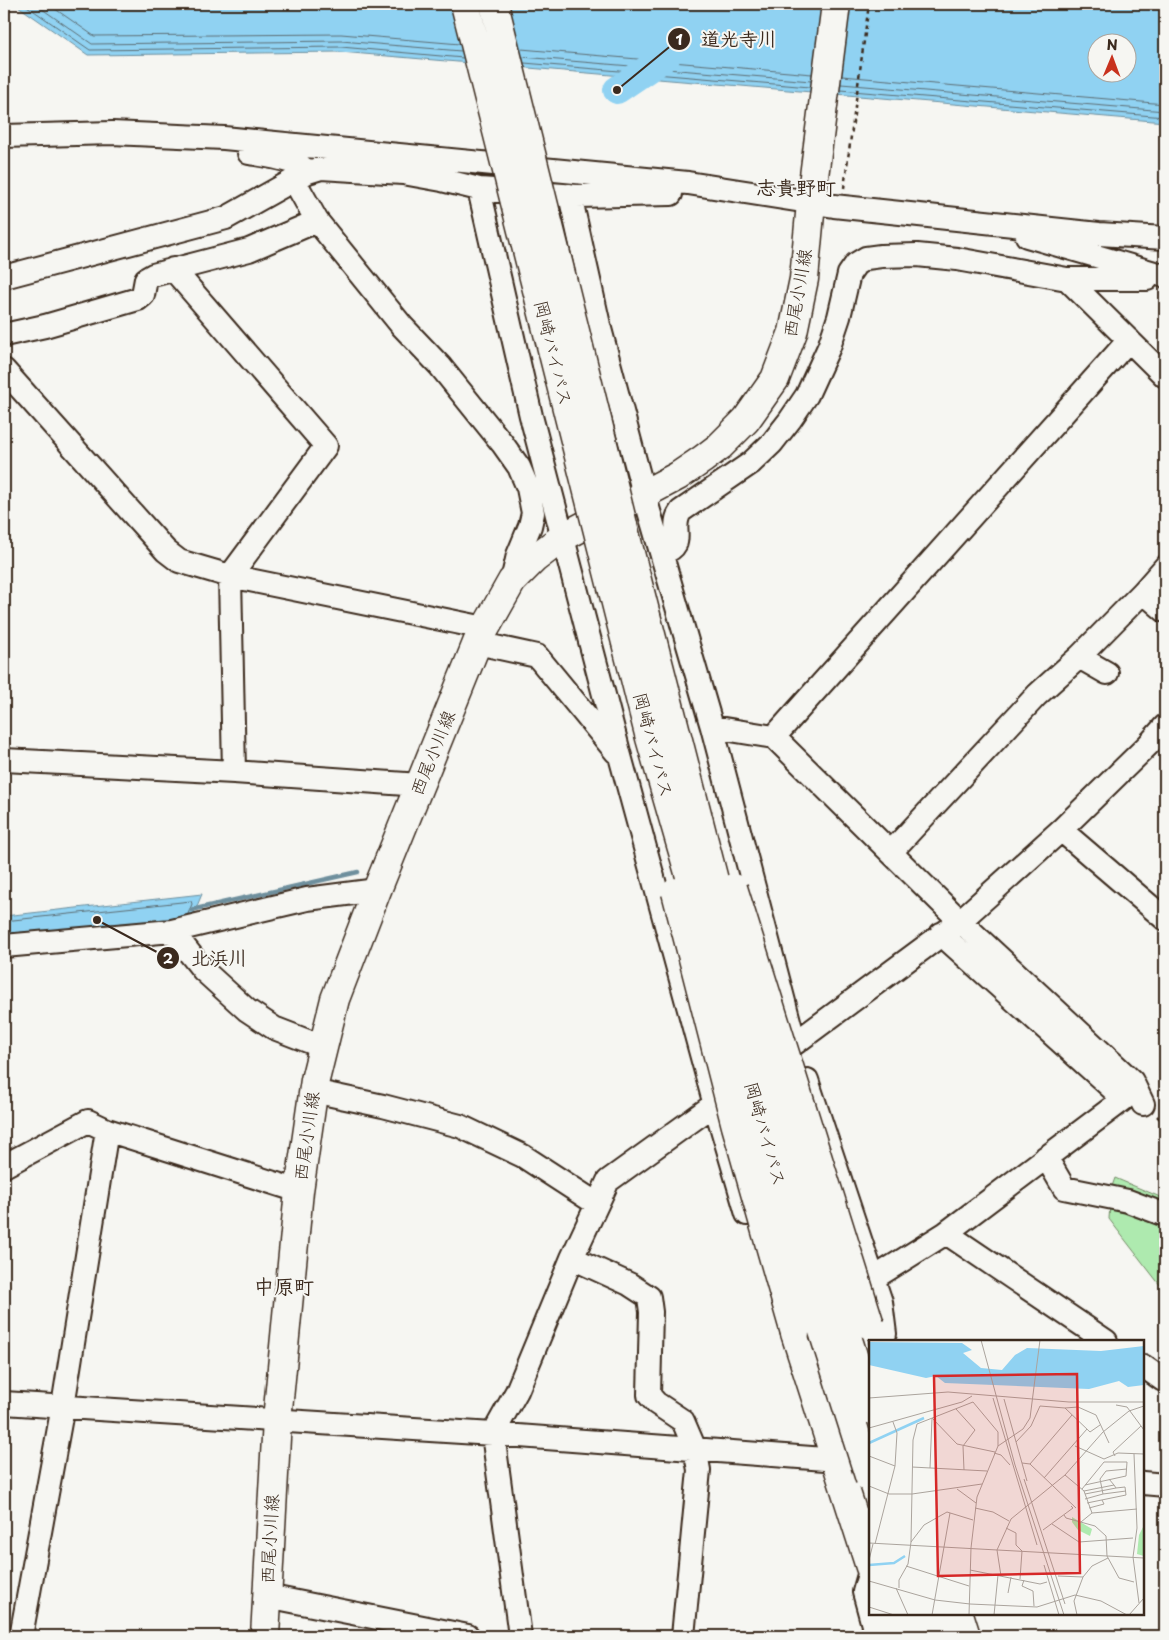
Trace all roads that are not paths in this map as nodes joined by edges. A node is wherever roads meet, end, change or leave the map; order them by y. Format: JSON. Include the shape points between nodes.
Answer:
{"nodes":[{"id":1,"x":464,"y":4,"type":"edge"},
{"id":2,"x":494,"y":4,"type":"edge"},
{"id":3,"x":836,"y":4,"type":"edge"},
{"id":4,"x":4,"y":136,"type":"edge"},
{"id":5,"x":224,"y":138,"type":"junction"},
{"id":6,"x":301,"y":176,"type":"junction"},
{"id":7,"x":688,"y":183,"type":"junction"},
{"id":8,"x":479,"y":189,"type":"junction"},
{"id":9,"x":570,"y":195,"type":"junction"},
{"id":10,"x":811,"y":197,"type":"junction"},
{"id":11,"x":975,"y":220,"type":"junction"},
{"id":12,"x":317,"y":221,"type":"junction"},
{"id":13,"x":1165,"y":238,"type":"edge"},
{"id":14,"x":173,"y":269,"type":"junction"},
{"id":15,"x":4,"y":277,"type":"edge"},
{"id":16,"x":1165,"y":277,"type":"edge"},
{"id":17,"x":1067,"y":279,"type":"junction"},
{"id":18,"x":4,"y":335,"type":"edge"},
{"id":19,"x":1128,"y":340,"type":"junction"},
{"id":20,"x":4,"y":370,"type":"edge"},
{"id":21,"x":1165,"y":376,"type":"edge"},
{"id":22,"x":644,"y":494,"type":"junction"},
{"id":23,"x":563,"y":537,"type":"junction"},
{"id":24,"x":662,"y":553,"type":"junction"},
{"id":25,"x":1165,"y":567,"type":"edge"},
{"id":26,"x":230,"y":576,"type":"junction"},
{"id":27,"x":512,"y":581,"type":"junction"},
{"id":28,"x":1143,"y":592,"type":"junction"},
{"id":29,"x":1165,"y":611,"type":"edge"},
{"id":30,"x":481,"y":636,"type":"junction"},
{"id":31,"x":1079,"y":657,"type":"junction"},
{"id":32,"x":1107,"y":673,"type":"dead end"},
{"id":33,"x":1165,"y":726,"type":"edge"},
{"id":34,"x":712,"y":727,"type":"junction"},
{"id":35,"x":774,"y":736,"type":"junction"},
{"id":36,"x":650,"y":738,"type":"junction"},
{"id":37,"x":620,"y":756,"type":"junction"},
{"id":38,"x":4,"y":760,"type":"edge"},
{"id":39,"x":234,"y":772,"type":"junction"},
{"id":40,"x":420,"y":785,"type":"junction"},
{"id":41,"x":689,"y":786,"type":"junction"},
{"id":42,"x":1061,"y":830,"type":"junction"},
{"id":43,"x":891,"y":852,"type":"junction"},
{"id":44,"x":377,"y":890,"type":"junction"},
{"id":45,"x":1165,"y":919,"type":"edge"},
{"id":46,"x":960,"y":921,"type":"junction"},
{"id":47,"x":172,"y":931,"type":"junction"},
{"id":48,"x":941,"y":934,"type":"junction"},
{"id":49,"x":4,"y":946,"type":"edge"},
{"id":50,"x":794,"y":1043,"type":"junction"},
{"id":51,"x":323,"y":1047,"type":"junction"},
{"id":52,"x":313,"y":1090,"type":"junction"},
{"id":53,"x":1143,"y":1104,"type":"dead end"},
{"id":54,"x":715,"y":1105,"type":"junction"},
{"id":55,"x":107,"y":1130,"type":"junction"},
{"id":56,"x":1046,"y":1157,"type":"junction"},
{"id":57,"x":4,"y":1166,"type":"edge"},
{"id":58,"x":299,"y":1191,"type":"junction"},
{"id":59,"x":597,"y":1204,"type":"junction"},
{"id":60,"x":1165,"y":1215,"type":"edge"},
{"id":61,"x":946,"y":1233,"type":"junction"},
{"id":62,"x":572,"y":1258,"type":"junction"},
{"id":63,"x":874,"y":1278,"type":"junction"},
{"id":64,"x":875,"y":1336,"type":"edge"},
{"id":65,"x":1105,"y":1340,"type":"edge"},
{"id":66,"x":1144,"y":1367,"type":"edge"},
{"id":67,"x":1165,"y":1380,"type":"edge"},
{"id":68,"x":4,"y":1403,"type":"edge"},
{"id":69,"x":818,"y":1405,"type":"junction"},
{"id":70,"x":63,"y":1406,"type":"junction"},
{"id":71,"x":869,"y":1406,"type":"edge"},
{"id":72,"x":277,"y":1420,"type":"junction"},
{"id":73,"x":493,"y":1434,"type":"junction"},
{"id":74,"x":695,"y":1449,"type":"junction"},
{"id":75,"x":836,"y":1460,"type":"junction"},
{"id":76,"x":869,"y":1463,"type":"edge"},
{"id":77,"x":869,"y":1476,"type":"edge"},
{"id":78,"x":1144,"y":1484,"type":"edge"},
{"id":79,"x":1165,"y":1485,"type":"edge"},
{"id":80,"x":869,"y":1566,"type":"edge"},
{"id":81,"x":869,"y":1573,"type":"edge"},
{"id":82,"x":267,"y":1596,"type":"junction"},
{"id":83,"x":869,"y":1610,"type":"edge"},
{"id":84,"x":870,"y":1615,"type":"edge"},
{"id":85,"x":885,"y":1615,"type":"edge"},
{"id":86,"x":913,"y":1615,"type":"edge"},
{"id":87,"x":935,"y":1615,"type":"edge"},
{"id":88,"x":959,"y":1615,"type":"edge"},
{"id":89,"x":971,"y":1615,"type":"edge"},
{"id":90,"x":21,"y":1636,"type":"edge"},
{"id":91,"x":264,"y":1636,"type":"edge"},
{"id":92,"x":468,"y":1636,"type":"edge"},
{"id":93,"x":520,"y":1636,"type":"edge"},
{"id":94,"x":683,"y":1636,"type":"edge"},
{"id":95,"x":876,"y":1636,"type":"edge"},
{"id":96,"x":892,"y":1636,"type":"edge"},
{"id":97,"x":920,"y":1636,"type":"edge"},
{"id":98,"x":942,"y":1636,"type":"edge"},
{"id":99,"x":966,"y":1636,"type":"edge"},
{"id":100,"x":978,"y":1636,"type":"edge"}],
"edges":[{"from":1,"to":36,"type":"main road","name":"岡崎バイパス","bridge":true},
{"from":2,"to":41,"type":"main road","name":"岡崎バイパス","bridge":true},
{"from":3,"to":10,"type":"main road","name":"西尾小川線"},
{"from":4,"to":5,"type":"street","via":[[112,133]]},
{"from":5,"to":6,"type":"street","via":[[226,146],[233,152],[296,163],[305,168]]},
{"from":5,"to":7,"type":"street"},
{"from":6,"to":8,"type":"street","via":[[321,168],[403,173]]},
{"from":6,"to":12,"type":"street"},
{"from":6,"to":15,"type":"street","via":[[226,218]]},
{"from":7,"to":9,"type":"street","via":[[681,191],[670,194]]},
{"from":7,"to":10,"type":"street"},
{"from":8,"to":9,"type":"street"},
{"from":8,"to":23,"type":"street","via":[[531,416]]},
{"from":9,"to":22,"type":"street","via":[[599,325]]},
{"from":10,"to":11,"type":"street","via":[[834,206]]},
{"from":10,"to":22,"type":"main road","name":"西尾小川線","via":[[798,310],[775,378],[746,420],[720,446],[678,476]]},
{"from":11,"to":13,"type":"street"},
{"from":11,"to":16,"type":"street"},
{"from":12,"to":14,"type":"street","via":[[249,250]]},
{"from":12,"to":27,"type":"street","via":[[402,326],[440,366],[519,466],[533,513]]},
{"from":14,"to":18,"type":"street","via":[[146,279],[143,295],[138,298]]},
{"from":14,"to":26,"type":"street","via":[[326,446]]},
{"from":16,"to":17,"type":"street"},
{"from":17,"to":19,"type":"street"},
{"from":17,"to":24,"type":"street","via":[[917,255],[866,258],[856,264],[849,274],[829,347],[790,420],[752,463],[682,511],[677,520],[676,545]]},
{"from":19,"to":21,"type":"street"},
{"from":19,"to":35,"type":"street"},
{"from":20,"to":26,"type":"street","via":[[166,551],[179,561]]},
{"from":22,"to":23,"type":"main road","name":"西尾小川線"},
{"from":22,"to":24,"type":"street"},
{"from":23,"to":27,"type":"main road","name":"西尾小川線"},
{"from":23,"to":37,"type":"street"},
{"from":24,"to":34,"type":"street"},
{"from":25,"to":28,"type":"street"},
{"from":26,"to":30,"type":"street"},
{"from":26,"to":39,"type":"street"},
{"from":27,"to":30,"type":"main road","name":"西尾小川線"},
{"from":28,"to":29,"type":"street"},
{"from":28,"to":31,"type":"street"},
{"from":30,"to":37,"type":"street","via":[[537,656]]},
{"from":30,"to":40,"type":"main road","name":"西尾小川線"},
{"from":31,"to":32,"type":"street"},
{"from":31,"to":43,"type":"street","via":[[1037,695]]},
{"from":33,"to":42,"type":"street"},
{"from":34,"to":35,"type":"street"},
{"from":34,"to":50,"type":"street"},
{"from":35,"to":43,"type":"street"},
{"from":36,"to":69,"type":"main road","bridge":true,"via":[[643,754],[693,963],[736,1126]]},
{"from":36,"to":77,"type":"main road","name":"岡崎バイパス","bridge":true,"via":[[809,1287]]},
{"from":37,"to":54,"type":"street"},
{"from":38,"to":39,"type":"street"},
{"from":39,"to":40,"type":"street"},
{"from":40,"to":44,"type":"main road","name":"西尾小川線"},
{"from":41,"to":64,"type":"main road","bridge":true,"via":[[704,801]]},
{"from":41,"to":71,"type":"main road","name":"岡崎バイパス","bridge":true,"via":[[735,962]]},
{"from":42,"to":45,"type":"street"},
{"from":42,"to":46,"type":"street"},
{"from":43,"to":46,"type":"street"},
{"from":44,"to":47,"type":"street","via":[[307,899]]},
{"from":44,"to":51,"type":"main road","name":"西尾小川線","via":[[335,1000]]},
{"from":46,"to":48,"type":"street"},
{"from":46,"to":53,"type":"street","via":[[1132,1081]]},
{"from":47,"to":49,"type":"street"},
{"from":47,"to":51,"type":"street","via":[[202,970],[248,1010],[274,1028]]},
{"from":48,"to":50,"type":"street"},
{"from":48,"to":56,"type":"street","via":[[1124,1099]]},
{"from":50,"to":54,"type":"street"},
{"from":50,"to":63,"type":"street"},
{"from":51,"to":52,"type":"main road","name":"西尾小川線"},
{"from":52,"to":58,"type":"main road","name":"西尾小川線"},
{"from":52,"to":59,"type":"street","via":[[460,1126],[523,1156]]},
{"from":54,"to":59,"type":"street","via":[[608,1181]]},
{"from":54,"to":69,"type":"street","via":[[784,1340],[803,1385]]},
{"from":55,"to":57,"type":"street","via":[[88,1121]]},
{"from":55,"to":58,"type":"street"},
{"from":55,"to":70,"type":"street"},
{"from":56,"to":60,"type":"street","via":[[1064,1188],[1128,1201]]},
{"from":56,"to":61,"type":"street"},
{"from":58,"to":72,"type":"main road","name":"西尾小川線"},
{"from":59,"to":62,"type":"street"},
{"from":61,"to":63,"type":"street"},
{"from":61,"to":65,"type":"street"},
{"from":62,"to":73,"type":"street","via":[[517,1391]]},
{"from":62,"to":74,"type":"street","via":[[649,1297],[649,1395],[683,1421]]},
{"from":63,"to":64,"type":"street","via":[[885,1334]]},
{"from":66,"to":67,"type":"street"},
{"from":68,"to":70,"type":"street"},
{"from":69,"to":75,"type":"main road"},
{"from":70,"to":72,"type":"street"},
{"from":70,"to":90,"type":"street"},
{"from":72,"to":73,"type":"street"},
{"from":72,"to":82,"type":"main road","name":"西尾小川線"},
{"from":73,"to":74,"type":"street"},
{"from":73,"to":93,"type":"street"},
{"from":74,"to":75,"type":"street"},
{"from":74,"to":94,"type":"street","via":[[699,1470]]},
{"from":75,"to":76,"type":"street"},
{"from":75,"to":80,"type":"main road"},
{"from":78,"to":79,"type":"street"},
{"from":81,"to":83,"type":"street","via":[[864,1592]]},
{"from":82,"to":91,"type":"main road","name":"西尾小川線"},
{"from":82,"to":92,"type":"street"},
{"from":84,"to":95,"type":"street"},
{"from":85,"to":96,"type":"main road"},
{"from":86,"to":97,"type":"main road"},
{"from":87,"to":98,"type":"main road"},
{"from":88,"to":99,"type":"main road"},
{"from":89,"to":100,"type":"street"}]}
